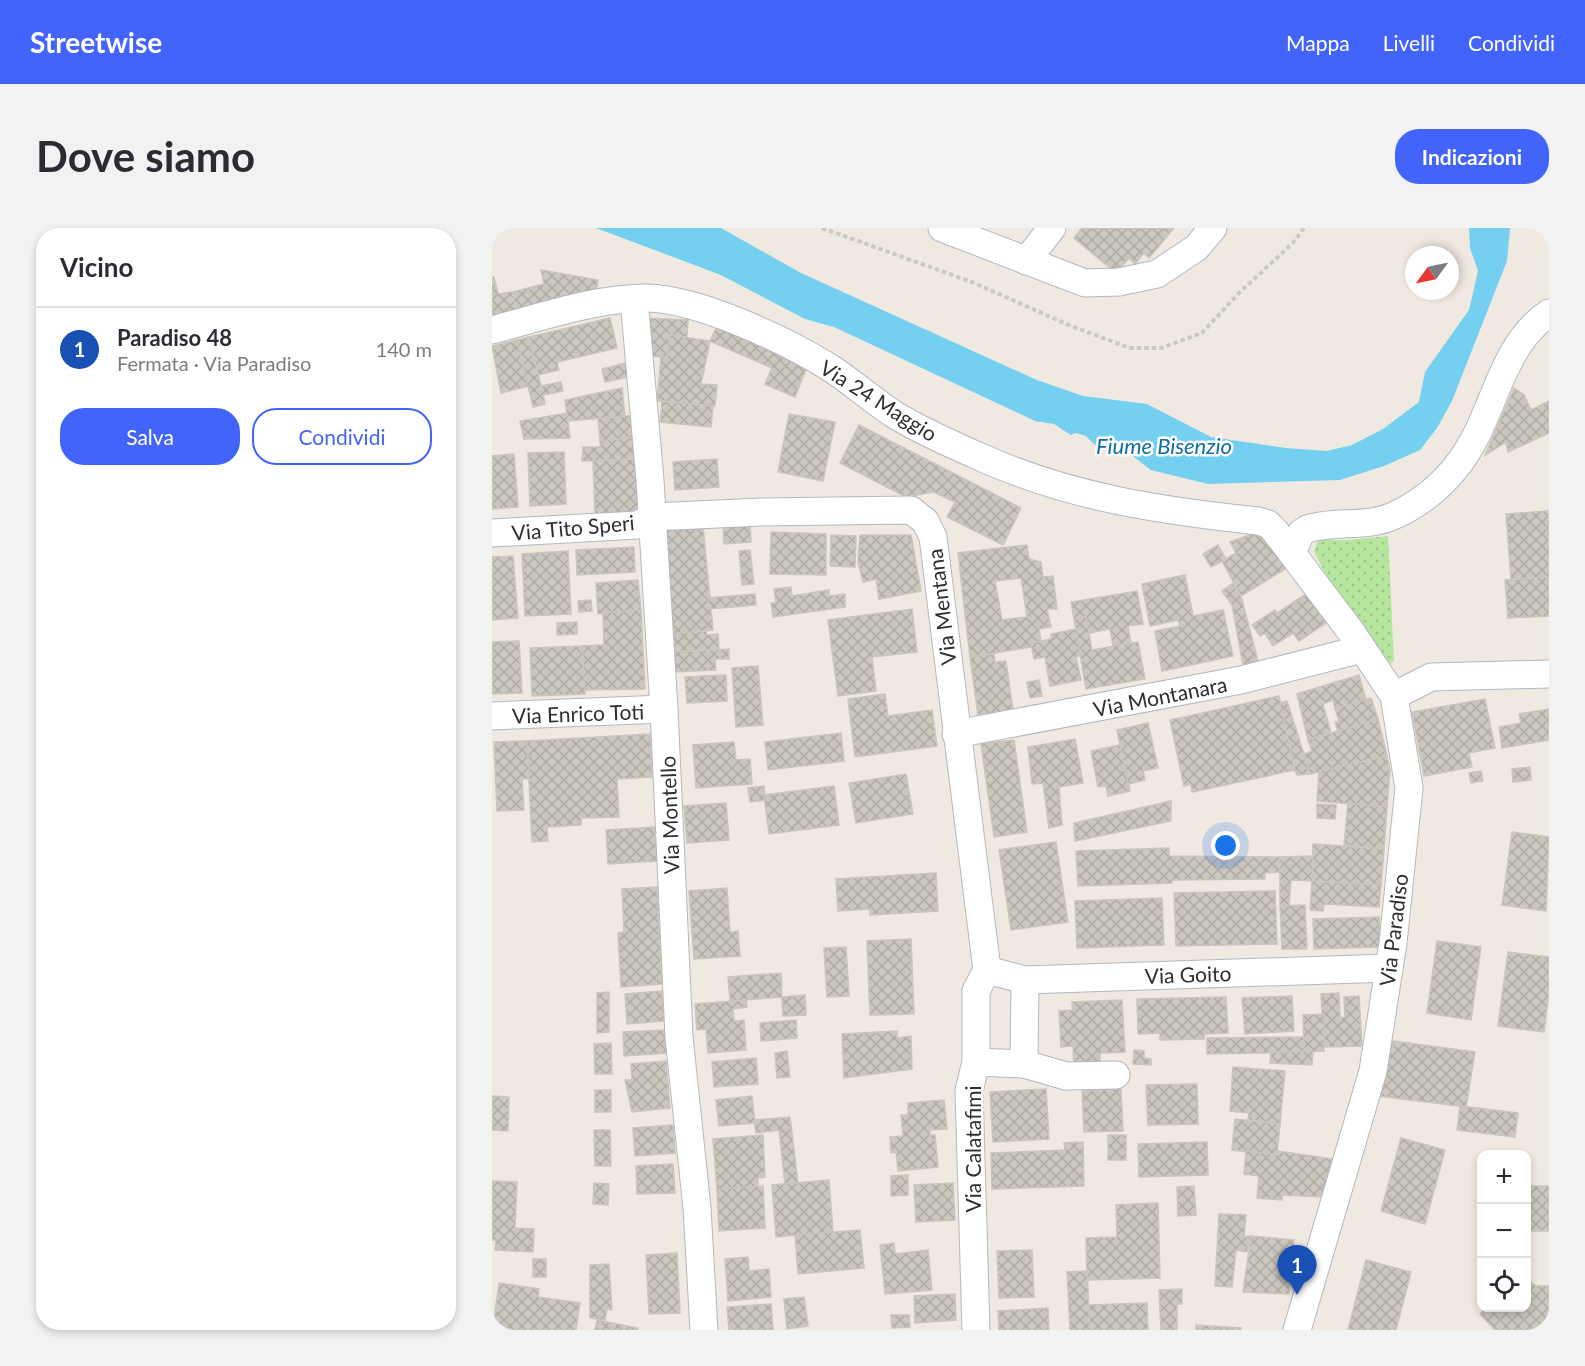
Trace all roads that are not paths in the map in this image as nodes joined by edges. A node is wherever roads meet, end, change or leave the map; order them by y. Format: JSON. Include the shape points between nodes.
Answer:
{"nodes":[{"id":1,"x":942,"y":228,"type":"edge"},
{"id":2,"x":1052,"y":228,"type":"edge"},
{"id":3,"x":1213,"y":228,"type":"edge"},
{"id":4,"x":1026,"y":261,"type":"junction"},
{"id":5,"x":634,"y":299,"type":"junction"},
{"id":6,"x":1549,"y":313,"type":"edge"},
{"id":7,"x":492,"y":330,"type":"edge"},
{"id":8,"x":652,"y":517,"type":"junction"},
{"id":9,"x":492,"y":533,"type":"edge"},
{"id":10,"x":1292,"y":552,"type":"junction"},
{"id":11,"x":1362,"y":649,"type":"junction"},
{"id":12,"x":1549,"y":674,"type":"edge"},
{"id":13,"x":1394,"y":696,"type":"junction"},
{"id":14,"x":664,"y":709,"type":"junction"},
{"id":15,"x":492,"y":716,"type":"edge"},
{"id":16,"x":956,"y":734,"type":"junction"},
{"id":17,"x":1389,"y":968,"type":"junction"},
{"id":18,"x":987,"y":970,"type":"junction"},
{"id":19,"x":1025,"y":980,"type":"junction"},
{"id":20,"x":976,"y":1062,"type":"junction"},
{"id":21,"x":1024,"y":1064,"type":"junction"},
{"id":22,"x":1116,"y":1075,"type":"dead end"},
{"id":23,"x":704,"y":1330,"type":"edge"},
{"id":24,"x":976,"y":1330,"type":"edge"},
{"id":25,"x":1297,"y":1330,"type":"edge"}],
"edges":[{"from":1,"to":4,"type":"street"},
{"from":2,"to":4,"type":"street"},
{"from":3,"to":4,"type":"street","via":[[1196,248],[1156,274],[1119,282],[1085,283]]},
{"from":5,"to":7,"type":"street","name":"Via 24 Maggio","via":[[574,308]]},
{"from":5,"to":8,"type":"street","name":"Via Montello"},
{"from":5,"to":10,"type":"street","name":"Via 24 Maggio","via":[[683,304],[775,338],[828,366],[897,416],[987,460],[1087,496],[1264,522]]},
{"from":6,"to":10,"type":"street","via":[[1528,331],[1514,351],[1477,434],[1443,482],[1391,517],[1307,529]]},
{"from":8,"to":9,"type":"street","name":"Via Tito Speri","via":[[638,525]]},
{"from":8,"to":14,"type":"street","name":"Via Montello"},
{"from":8,"to":16,"type":"street","name":"Via Mentana","via":[[911,510],[922,517],[933,537]]},
{"from":10,"to":11,"type":"street","name":"Via Paradiso"},
{"from":11,"to":13,"type":"street","name":"Via Paradiso"},
{"from":11,"to":16,"type":"street","name":"Via Montanara","via":[[1241,680]]},
{"from":12,"to":13,"type":"street","via":[[1431,677]]},
{"from":13,"to":17,"type":"street","name":"Via Paradiso","via":[[1409,788]]},
{"from":14,"to":15,"type":"street","name":"Via Enrico Toti"},
{"from":14,"to":23,"type":"street","name":"Via Montello","via":[[679,1037],[697,1208]]},
{"from":16,"to":18,"type":"street","name":"Via Mentana"},
{"from":17,"to":19,"type":"street","name":"Via Goito"},
{"from":17,"to":25,"type":"street","name":"Via Paradiso","via":[[1373,1071]]},
{"from":18,"to":19,"type":"street","name":"Via Goito"},
{"from":18,"to":20,"type":"street","name":"Via Calatafimi","via":[[976,991]]},
{"from":19,"to":21,"type":"street"},
{"from":20,"to":21,"type":"street"},
{"from":20,"to":24,"type":"street","name":"Via Calatafimi","via":[[969,1091]]},
{"from":21,"to":22,"type":"street","via":[[1066,1076]]}]}
